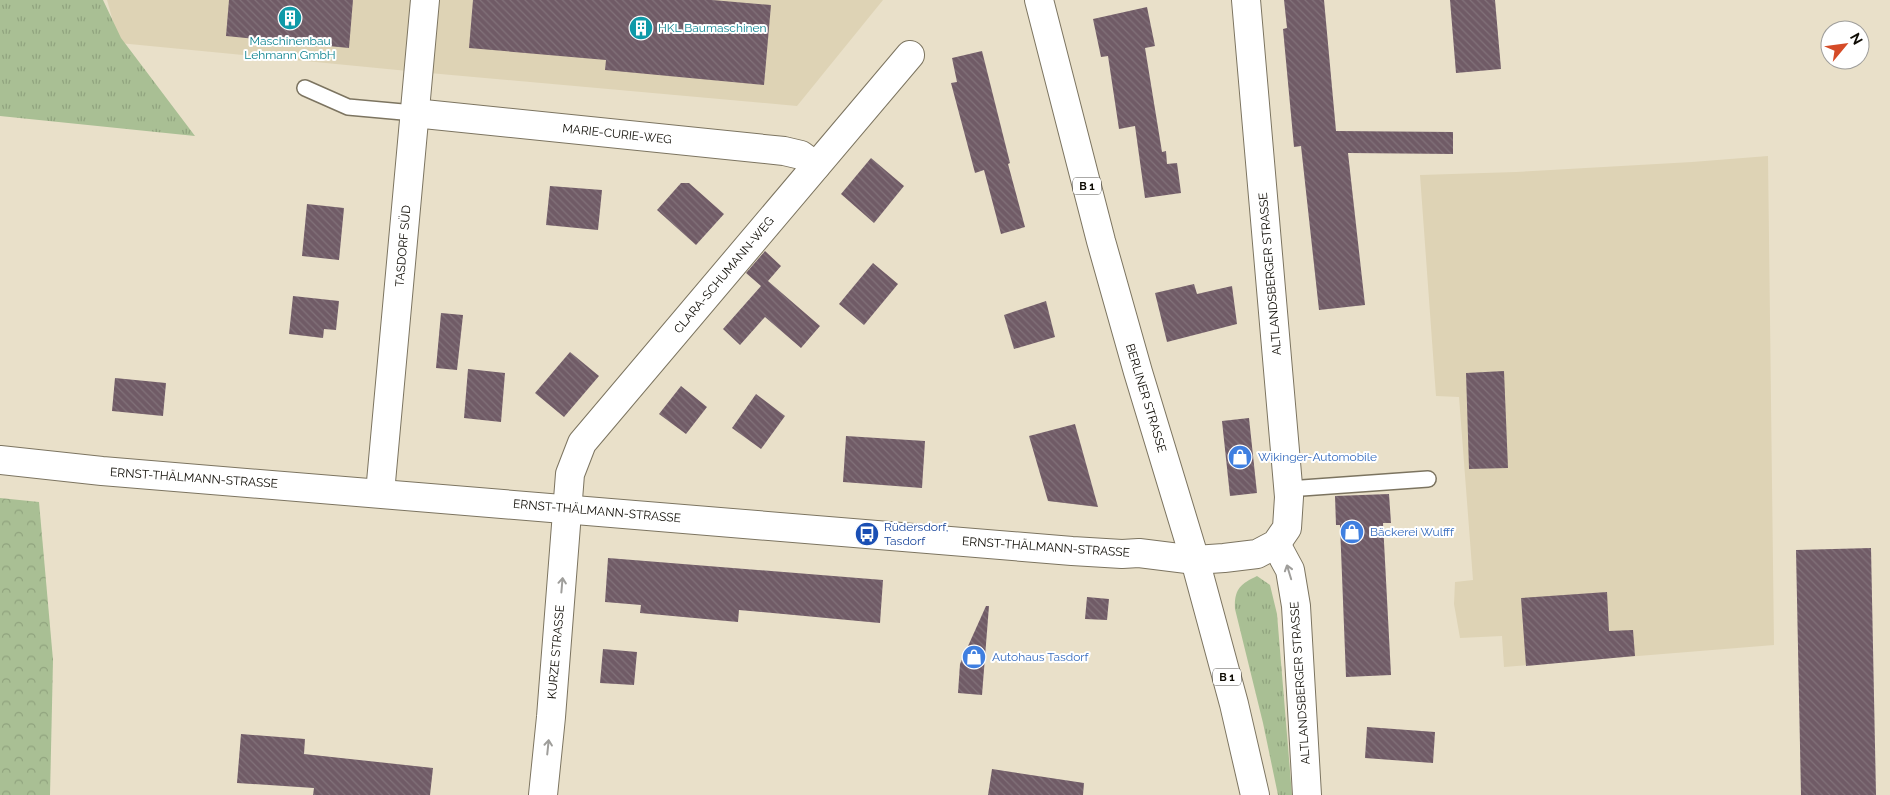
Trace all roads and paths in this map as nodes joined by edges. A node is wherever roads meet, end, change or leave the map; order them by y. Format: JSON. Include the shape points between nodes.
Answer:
{"nodes":[{"id":1,"x":425,"y":0,"type":"edge"},
{"id":2,"x":1039,"y":0,"type":"edge"},
{"id":3,"x":1246,"y":0,"type":"edge"},
{"id":4,"x":910,"y":55,"type":"dead end"},
{"id":5,"x":305,"y":88,"type":"dead end"},
{"id":6,"x":414,"y":113,"type":"junction"},
{"id":7,"x":816,"y":166,"type":"junction"},
{"id":8,"x":0,"y":460,"type":"edge"},
{"id":9,"x":1428,"y":479,"type":"dead end"},
{"id":10,"x":1288,"y":489,"type":"junction"},
{"id":11,"x":380,"y":493,"type":"junction"},
{"id":12,"x":567,"y":508,"type":"junction"},
{"id":13,"x":1276,"y":544,"type":"junction"},
{"id":14,"x":1195,"y":560,"type":"junction"},
{"id":15,"x":543,"y":795,"type":"edge"},
{"id":16,"x":1255,"y":795,"type":"edge"},
{"id":17,"x":1307,"y":795,"type":"edge"}],
"edges":[{"from":1,"to":6,"type":"main road","name":"TASDORF SÜD"},
{"from":2,"to":14,"type":"main road","name":"BERLINER STRASSE","number":"B 1","via":[[1103,249]]},
{"from":3,"to":10,"type":"main road","name":"ALTLANDSBERGER STRASSE"},
{"from":4,"to":7,"type":"main road","name":"CLARA-SCHUMANN-WEG"},
{"from":5,"to":6,"type":"lane","via":[[348,107]]},
{"from":6,"to":7,"type":"main road","name":"MARIE-CURIE-WEG","via":[[784,151],[802,155]]},
{"from":6,"to":11,"type":"main road","name":"TASDORF SÜD"},
{"from":7,"to":12,"type":"main road","name":"CLARA-SCHUMANN-WEG","via":[[582,443],[570,474]]},
{"from":8,"to":11,"type":"main road","name":"ERNST-THÄLMANN-STRASSE"},
{"from":9,"to":10,"type":"lane"},
{"from":10,"to":13,"type":"main road","name":"ALTLANDSBERGER STRASSE","via":[[1287,528]]},
{"from":11,"to":12,"type":"main road","name":"ERNST-THÄLMANN-STRASSE"},
{"from":12,"to":14,"type":"main road","name":"ERNST-THÄLMANN-STRASSE"},
{"from":15,"to":12,"type":"main road","name":"KURZE STRASSE","one_way":true},
{"from":13,"to":14,"type":"main road","via":[[1257,554]]},
{"from":17,"to":13,"type":"main road","name":"ALTLANDSBERGER STRASSE","one_way":true,"via":[[1296,606],[1290,570]]},
{"from":14,"to":16,"type":"main road","name":"BERLINER STRASSE","number":"B 1"}]}
